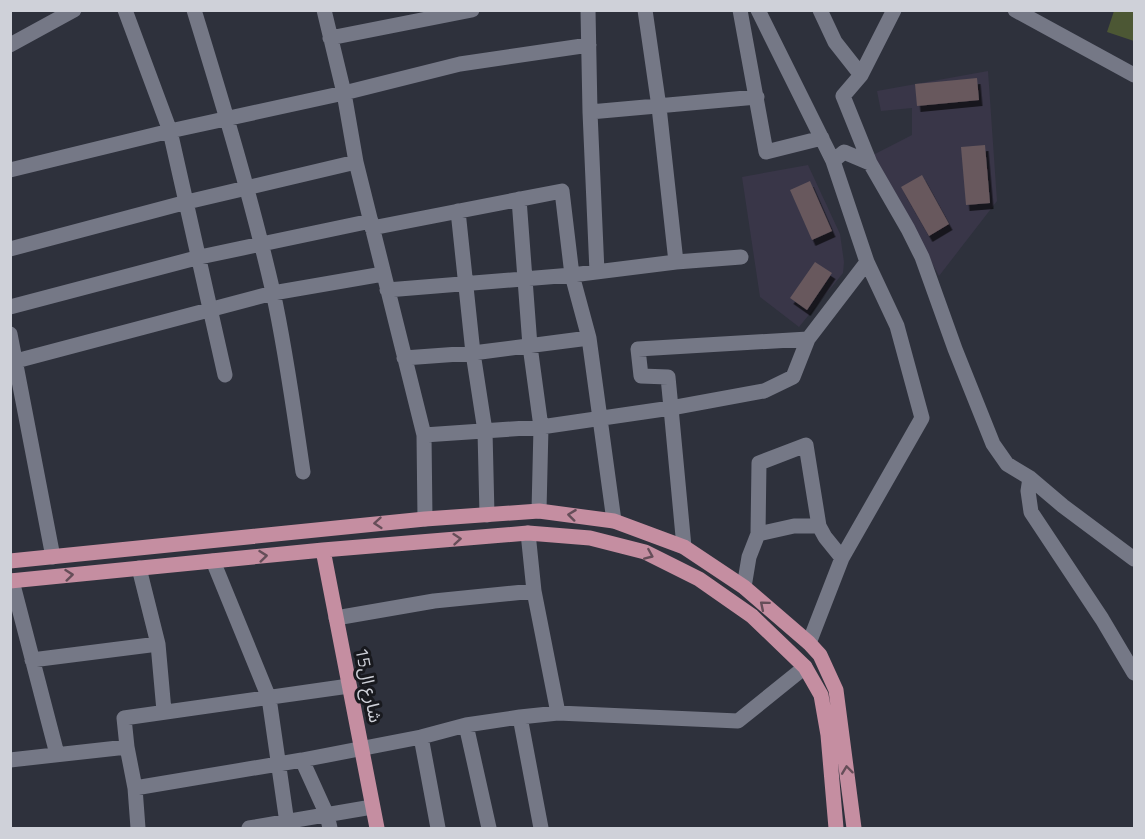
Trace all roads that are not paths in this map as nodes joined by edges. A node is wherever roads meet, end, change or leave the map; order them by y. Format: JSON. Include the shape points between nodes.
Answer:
{"nodes":[{"id":1,"x":74,"y":10,"type":"edge"},
{"id":2,"x":125,"y":10,"type":"edge"},
{"id":3,"x":194,"y":10,"type":"edge"},
{"id":4,"x":324,"y":10,"type":"edge"},
{"id":5,"x":472,"y":10,"type":"edge"},
{"id":6,"x":588,"y":10,"type":"edge"},
{"id":7,"x":645,"y":10,"type":"edge"},
{"id":8,"x":740,"y":10,"type":"edge"},
{"id":9,"x":758,"y":10,"type":"edge"},
{"id":10,"x":820,"y":10,"type":"edge"},
{"id":11,"x":894,"y":10,"type":"edge"},
{"id":12,"x":1015,"y":10,"type":"edge"},
{"id":13,"x":1034,"y":16,"type":"edge"},
{"id":14,"x":330,"y":38,"type":"junction"},
{"id":15,"x":10,"y":45,"type":"edge"},
{"id":16,"x":590,"y":45,"type":"junction"},
{"id":17,"x":861,"y":75,"type":"junction"},
{"id":18,"x":1134,"y":75,"type":"edge"},
{"id":19,"x":344,"y":93,"type":"junction"},
{"id":20,"x":757,"y":98,"type":"junction"},
{"id":21,"x":659,"y":107,"type":"junction"},
{"id":22,"x":590,"y":112,"type":"junction"},
{"id":23,"x":228,"y":119,"type":"junction"},
{"id":24,"x":170,"y":131,"type":"junction"},
{"id":25,"x":822,"y":138,"type":"junction"},
{"id":26,"x":833,"y":161,"type":"junction"},
{"id":27,"x":357,"y":162,"type":"junction"},
{"id":28,"x":870,"y":162,"type":"junction"},
{"id":29,"x":10,"y":170,"type":"edge"},
{"id":30,"x":247,"y":188,"type":"junction"},
{"id":31,"x":519,"y":199,"type":"junction"},
{"id":32,"x":187,"y":202,"type":"junction"},
{"id":33,"x":458,"y":211,"type":"junction"},
{"id":34,"x":371,"y":225,"type":"junction"},
{"id":35,"x":261,"y":244,"type":"junction"},
{"id":36,"x":10,"y":249,"type":"edge"},
{"id":37,"x":200,"y":257,"type":"junction"},
{"id":38,"x":741,"y":257,"type":"dead end"},
{"id":39,"x":676,"y":262,"type":"junction"},
{"id":40,"x":867,"y":262,"type":"junction"},
{"id":41,"x":597,"y":272,"type":"junction"},
{"id":42,"x":383,"y":274,"type":"junction"},
{"id":43,"x":572,"y":275,"type":"junction"},
{"id":44,"x":524,"y":278,"type":"junction"},
{"id":45,"x":464,"y":283,"type":"junction"},
{"id":46,"x":387,"y":290,"type":"junction"},
{"id":47,"x":273,"y":293,"type":"junction"},
{"id":48,"x":10,"y":307,"type":"edge"},
{"id":49,"x":212,"y":308,"type":"junction"},
{"id":50,"x":10,"y":334,"type":"edge"},
{"id":51,"x":589,"y":338,"type":"junction"},
{"id":52,"x":807,"y":339,"type":"junction"},
{"id":53,"x":530,"y":346,"type":"junction"},
{"id":54,"x":472,"y":353,"type":"junction"},
{"id":55,"x":404,"y":358,"type":"junction"},
{"id":56,"x":16,"y":361,"type":"junction"},
{"id":57,"x":225,"y":375,"type":"dead end"},
{"id":58,"x":671,"y":408,"type":"junction"},
{"id":59,"x":599,"y":420,"type":"junction"},
{"id":60,"x":541,"y":427,"type":"junction"},
{"id":61,"x":485,"y":431,"type":"junction"},
{"id":62,"x":424,"y":435,"type":"junction"},
{"id":63,"x":303,"y":472,"type":"dead end"},
{"id":64,"x":1030,"y":478,"type":"junction"},
{"id":65,"x":539,"y":511,"type":"junction"},
{"id":66,"x":487,"y":515,"type":"junction"},
{"id":67,"x":425,"y":519,"type":"junction"},
{"id":68,"x":614,"y":521,"type":"junction"},
{"id":69,"x":819,"y":526,"type":"junction"},
{"id":70,"x":528,"y":533,"type":"junction"},
{"id":71,"x":758,"y":534,"type":"junction"},
{"id":72,"x":684,"y":548,"type":"junction"},
{"id":73,"x":323,"y":550,"type":"junction"},
{"id":74,"x":53,"y":557,"type":"junction"},
{"id":75,"x":842,"y":558,"type":"junction"},
{"id":76,"x":1134,"y":559,"type":"edge"},
{"id":77,"x":10,"y":561,"type":"edge"},
{"id":78,"x":213,"y":561,"type":"junction"},
{"id":79,"x":139,"y":568,"type":"junction"},
{"id":80,"x":11,"y":581,"type":"edge"},
{"id":81,"x":744,"y":587,"type":"junction"},
{"id":82,"x":534,"y":591,"type":"junction"},
{"id":83,"x":336,"y":618,"type":"junction"},
{"id":84,"x":809,"y":643,"type":"junction"},
{"id":85,"x":158,"y":644,"type":"junction"},
{"id":86,"x":32,"y":660,"type":"junction"},
{"id":87,"x":805,"y":667,"type":"junction"},
{"id":88,"x":1134,"y":673,"type":"edge"},
{"id":89,"x":349,"y":686,"type":"junction"},
{"id":90,"x":269,"y":698,"type":"junction"},
{"id":91,"x":164,"y":711,"type":"junction"},
{"id":92,"x":558,"y":714,"type":"junction"},
{"id":93,"x":520,"y":717,"type":"junction"},
{"id":94,"x":466,"y":725,"type":"junction"},
{"id":95,"x":421,"y":737,"type":"junction"},
{"id":96,"x":127,"y":747,"type":"junction"},
{"id":97,"x":361,"y":748,"type":"junction"},
{"id":98,"x":57,"y":754,"type":"junction"},
{"id":99,"x":10,"y":760,"type":"edge"},
{"id":100,"x":302,"y":760,"type":"junction"},
{"id":101,"x":278,"y":764,"type":"junction"},
{"id":102,"x":135,"y":788,"type":"junction"},
{"id":103,"x":372,"y":807,"type":"junction"},
{"id":104,"x":328,"y":822,"type":"edge"},
{"id":105,"x":287,"y":823,"type":"junction"},
{"id":106,"x":138,"y":828,"type":"edge"},
{"id":107,"x":249,"y":828,"type":"edge"},
{"id":108,"x":377,"y":828,"type":"edge"},
{"id":109,"x":438,"y":828,"type":"edge"},
{"id":110,"x":489,"y":828,"type":"edge"},
{"id":111,"x":541,"y":828,"type":"edge"},
{"id":112,"x":836,"y":828,"type":"edge"},
{"id":113,"x":854,"y":828,"type":"edge"}],
"edges":[{"from":1,"to":15,"type":"street"},
{"from":2,"to":24,"type":"street"},
{"from":3,"to":23,"type":"street"},
{"from":4,"to":14,"type":"street"},
{"from":5,"to":14,"type":"street"},
{"from":6,"to":16,"type":"street"},
{"from":7,"to":21,"type":"street"},
{"from":8,"to":20,"type":"street"},
{"from":9,"to":25,"type":"street"},
{"from":10,"to":17,"type":"street","via":[[836,42]]},
{"from":11,"to":17,"type":"street"},
{"from":12,"to":13,"type":"street"},
{"from":13,"to":18,"type":"street"},
{"from":14,"to":19,"type":"street"},
{"from":16,"to":19,"type":"street","via":[[460,64]]},
{"from":16,"to":22,"type":"street"},
{"from":17,"to":28,"type":"street","via":[[843,96]]},
{"from":19,"to":23,"type":"street"},
{"from":19,"to":27,"type":"street"},
{"from":20,"to":21,"type":"street"},
{"from":20,"to":25,"type":"street","via":[[766,152]]},
{"from":21,"to":22,"type":"street"},
{"from":21,"to":39,"type":"street"},
{"from":22,"to":41,"type":"street"},
{"from":23,"to":24,"type":"street"},
{"from":23,"to":30,"type":"street"},
{"from":24,"to":29,"type":"street"},
{"from":24,"to":32,"type":"street"},
{"from":25,"to":26,"type":"street"},
{"from":26,"to":28,"type":"street","via":[[844,152]]},
{"from":26,"to":40,"type":"street"},
{"from":27,"to":30,"type":"street"},
{"from":27,"to":34,"type":"street"},
{"from":28,"to":64,"type":"street","via":[[922,257],[993,444],[1007,464]]},
{"from":30,"to":32,"type":"street"},
{"from":30,"to":35,"type":"street"},
{"from":31,"to":33,"type":"street"},
{"from":31,"to":43,"type":"street","via":[[562,191]]},
{"from":31,"to":44,"type":"street"},
{"from":32,"to":36,"type":"street"},
{"from":32,"to":37,"type":"street"},
{"from":33,"to":34,"type":"street"},
{"from":33,"to":45,"type":"street"},
{"from":34,"to":35,"type":"street"},
{"from":34,"to":42,"type":"street"},
{"from":35,"to":37,"type":"street"},
{"from":35,"to":47,"type":"street"},
{"from":37,"to":48,"type":"street"},
{"from":37,"to":49,"type":"street"},
{"from":38,"to":39,"type":"street"},
{"from":39,"to":41,"type":"street"},
{"from":40,"to":52,"type":"street"},
{"from":40,"to":75,"type":"street","via":[[897,326],[922,418]]},
{"from":41,"to":43,"type":"street"},
{"from":42,"to":46,"type":"street"},
{"from":42,"to":47,"type":"street"},
{"from":43,"to":44,"type":"street"},
{"from":43,"to":51,"type":"street"},
{"from":44,"to":45,"type":"street"},
{"from":44,"to":53,"type":"street"},
{"from":45,"to":46,"type":"street"},
{"from":45,"to":54,"type":"street"},
{"from":46,"to":55,"type":"street"},
{"from":47,"to":49,"type":"street"},
{"from":47,"to":63,"type":"street"},
{"from":49,"to":56,"type":"street"},
{"from":49,"to":57,"type":"street"},
{"from":50,"to":56,"type":"street"},
{"from":51,"to":53,"type":"street"},
{"from":51,"to":59,"type":"street"},
{"from":52,"to":58,"type":"street","via":[[793,377],[764,391]]},
{"from":52,"to":58,"type":"street","via":[[638,349],[641,376],[668,377]]},
{"from":53,"to":54,"type":"street"},
{"from":53,"to":60,"type":"street"},
{"from":54,"to":55,"type":"street"},
{"from":54,"to":61,"type":"street"},
{"from":55,"to":62,"type":"street"},
{"from":56,"to":74,"type":"street"},
{"from":58,"to":59,"type":"street"},
{"from":58,"to":72,"type":"street"},
{"from":59,"to":60,"type":"street"},
{"from":59,"to":68,"type":"street"},
{"from":60,"to":61,"type":"street"},
{"from":60,"to":65,"type":"street"},
{"from":61,"to":62,"type":"street"},
{"from":61,"to":66,"type":"street"},
{"from":62,"to":67,"type":"street"},
{"from":64,"to":76,"type":"street"},
{"from":64,"to":88,"type":"street","via":[[1031,512]]},
{"from":65,"to":66,"type":"main road"},
{"from":68,"to":65,"type":"main road","one_way":true},
{"from":66,"to":67,"type":"main road"},
{"from":67,"to":74,"type":"main road","one_way":true},
{"from":68,"to":72,"type":"main road"},
{"from":69,"to":71,"type":"street","via":[[794,526]]},
{"from":69,"to":71,"type":"street","via":[[806,445],[759,463]]},
{"from":69,"to":75,"type":"street"},
{"from":73,"to":70,"type":"main road","one_way":true},
{"from":70,"to":82,"type":"street"},
{"from":70,"to":87,"type":"main road","one_way":true,"via":[[590,538],[645,552],[699,579],[752,616]]},
{"from":71,"to":81,"type":"street"},
{"from":72,"to":81,"type":"main road"},
{"from":78,"to":73,"type":"main road","one_way":true},
{"from":73,"to":83,"type":"main road","name":"شارع ال15"},
{"from":74,"to":77,"type":"main road"},
{"from":75,"to":84,"type":"street"},
{"from":78,"to":79,"type":"main road"},
{"from":78,"to":90,"type":"street"},
{"from":80,"to":79,"type":"main road","one_way":true},
{"from":79,"to":85,"type":"street"},
{"from":80,"to":86,"type":"street"},
{"from":84,"to":81,"type":"main road","one_way":true},
{"from":82,"to":83,"type":"street","via":[[434,601]]},
{"from":82,"to":92,"type":"street"},
{"from":83,"to":89,"type":"main road","name":"شارع ال15"},
{"from":113,"to":84,"type":"main road","one_way":true,"via":[[836,690],[820,655]]},
{"from":85,"to":86,"type":"street"},
{"from":85,"to":91,"type":"street"},
{"from":86,"to":98,"type":"street"},
{"from":87,"to":92,"type":"street","via":[[738,721]]},
{"from":87,"to":112,"type":"main road","via":[[821,695]]},
{"from":89,"to":90,"type":"street"},
{"from":89,"to":97,"type":"main road","name":"شارع ال15"},
{"from":90,"to":91,"type":"street"},
{"from":90,"to":101,"type":"street"},
{"from":91,"to":96,"type":"street","via":[[124,718]]},
{"from":92,"to":93,"type":"street"},
{"from":93,"to":94,"type":"street"},
{"from":93,"to":111,"type":"street"},
{"from":94,"to":95,"type":"street"},
{"from":94,"to":110,"type":"street"},
{"from":95,"to":97,"type":"street"},
{"from":95,"to":109,"type":"street"},
{"from":96,"to":98,"type":"street"},
{"from":96,"to":102,"type":"street"},
{"from":97,"to":100,"type":"street"},
{"from":97,"to":103,"type":"main road","name":"شارع ال15"},
{"from":98,"to":99,"type":"street"},
{"from":100,"to":101,"type":"street"},
{"from":100,"to":104,"type":"street"},
{"from":101,"to":102,"type":"street"},
{"from":101,"to":105,"type":"street"},
{"from":102,"to":106,"type":"street"},
{"from":103,"to":104,"type":"street"},
{"from":103,"to":108,"type":"main road","name":"شارع ال15"},
{"from":104,"to":105,"type":"street"},
{"from":105,"to":107,"type":"street"}]}
